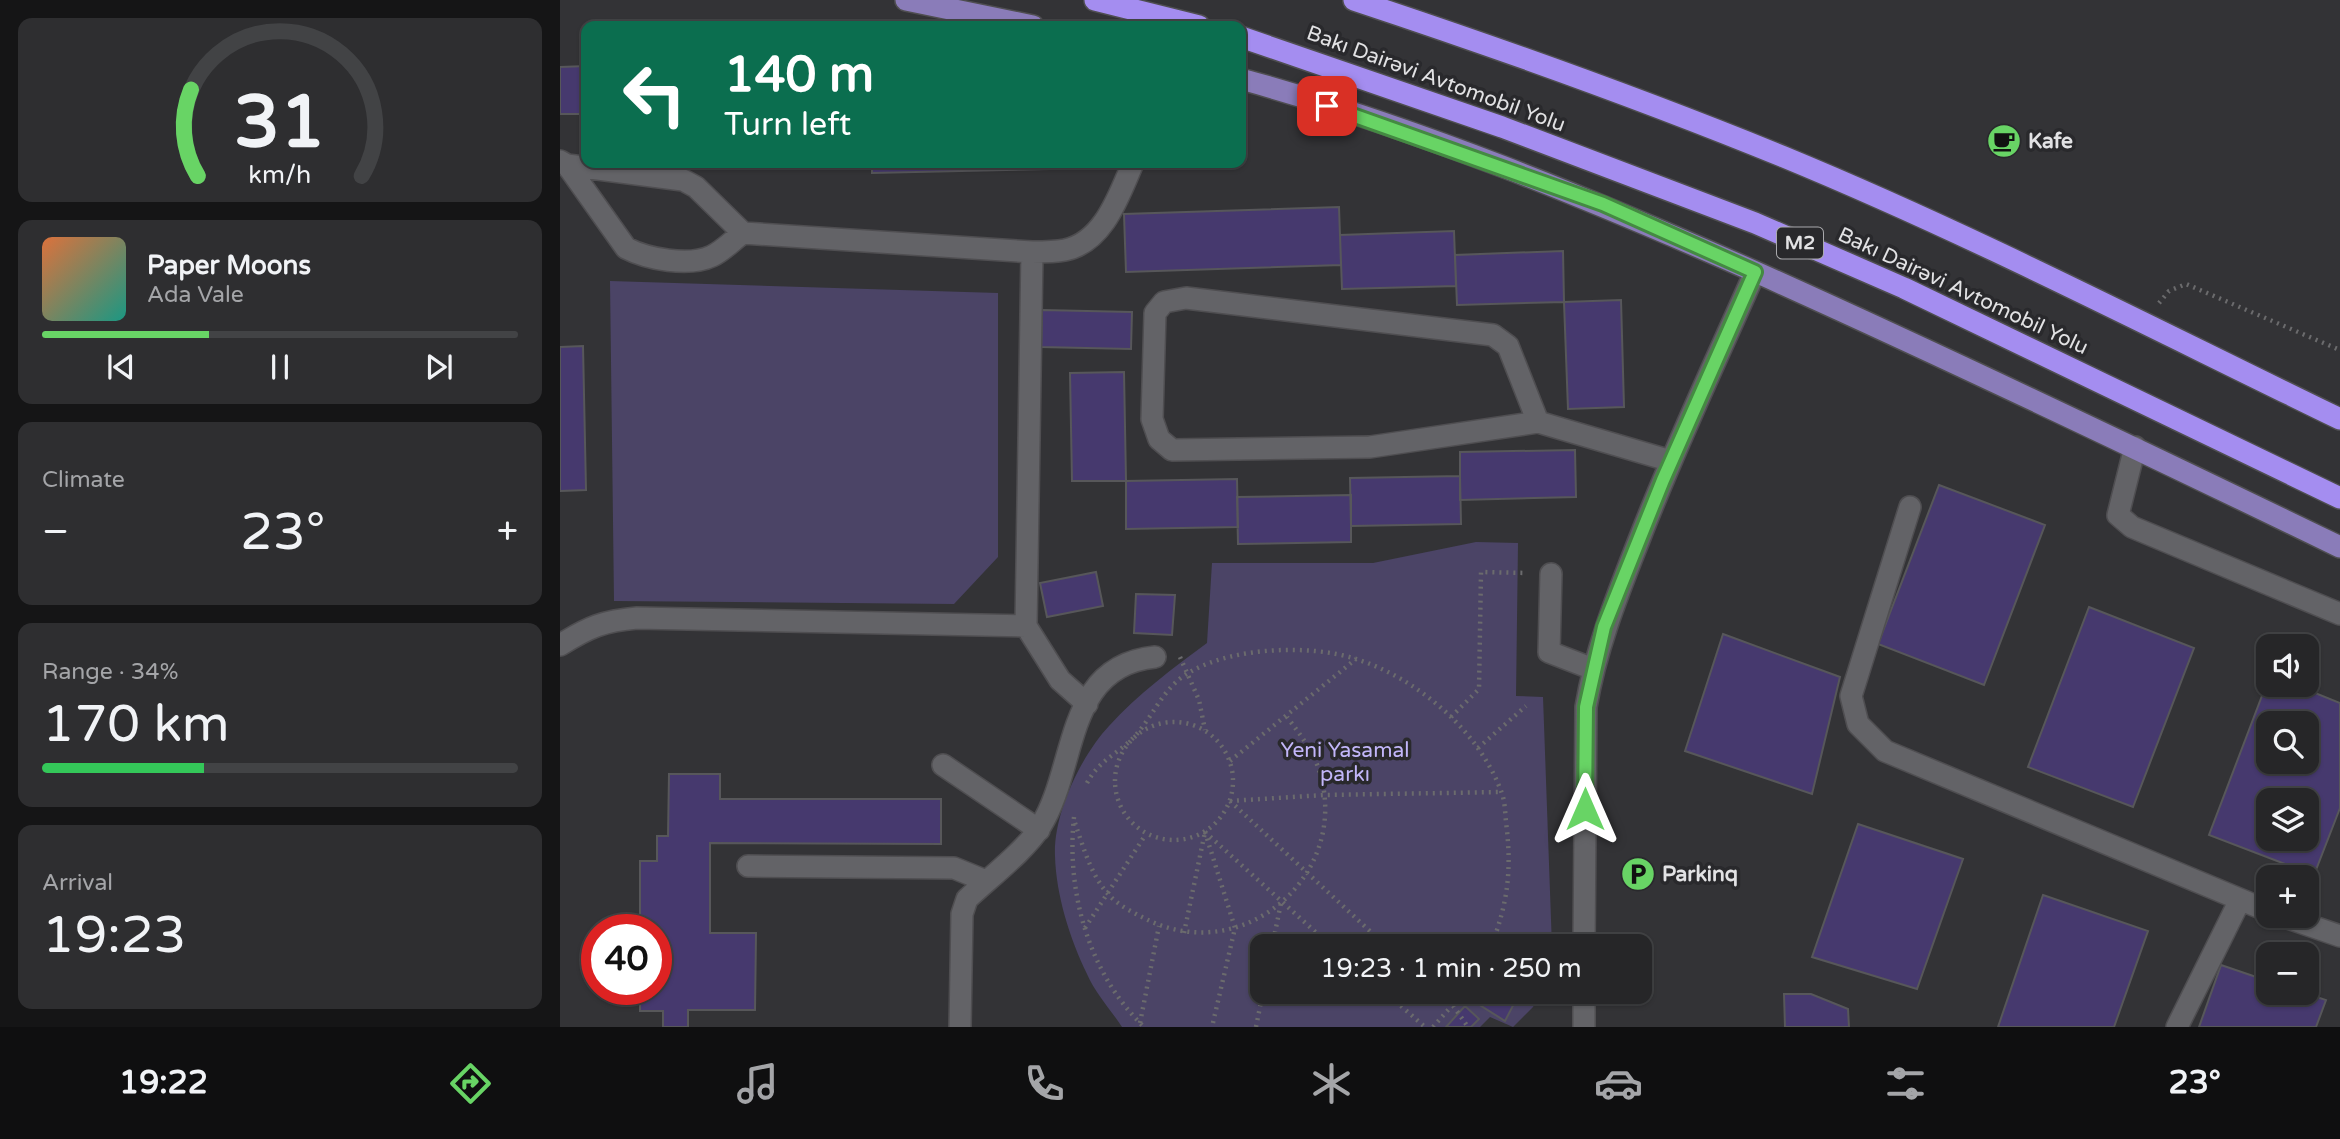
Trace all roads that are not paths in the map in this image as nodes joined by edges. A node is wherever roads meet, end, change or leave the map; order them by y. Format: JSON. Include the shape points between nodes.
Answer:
{"nodes":[{"id":1,"x":906,"y":0,"type":"edge"},
{"id":2,"x":1095,"y":0,"type":"edge"},
{"id":3,"x":1354,"y":0,"type":"edge"},
{"id":4,"x":1009,"y":21,"type":"edge"},
{"id":5,"x":1179,"y":21,"type":"edge"},
{"id":6,"x":1246,"y":39,"type":"edge"},
{"id":7,"x":1246,"y":81,"type":"edge"},
{"id":8,"x":563,"y":163,"type":"edge"},
{"id":9,"x":581,"y":166,"type":"edge"},
{"id":10,"x":598,"y":168,"type":"edge"},
{"id":11,"x":1131,"y":168,"type":"edge"},
{"id":12,"x":743,"y":233,"type":"junction"},
{"id":13,"x":1032,"y":252,"type":"junction"},
{"id":14,"x":1755,"y":272,"type":"junction"},
{"id":15,"x":2340,"y":419,"type":"edge"},
{"id":16,"x":1538,"y":422,"type":"junction"},
{"id":17,"x":2135,"y":447,"type":"junction"},
{"id":18,"x":1671,"y":461,"type":"junction"},
{"id":19,"x":2340,"y":498,"type":"edge"},
{"id":20,"x":1910,"y":507,"type":"dead end"},
{"id":21,"x":2340,"y":547,"type":"edge"},
{"id":22,"x":1550,"y":574,"type":"road end"},
{"id":23,"x":2340,"y":614,"type":"edge"},
{"id":24,"x":1026,"y":626,"type":"junction"},
{"id":25,"x":560,"y":645,"type":"edge"},
{"id":26,"x":1155,"y":657,"type":"road end"},
{"id":27,"x":1593,"y":669,"type":"junction"},
{"id":28,"x":1087,"y":704,"type":"junction"},
{"id":29,"x":943,"y":765,"type":"dead end"},
{"id":30,"x":1039,"y":830,"type":"junction"},
{"id":31,"x":748,"y":866,"type":"dead end"},
{"id":32,"x":986,"y":881,"type":"junction"},
{"id":33,"x":2239,"y":902,"type":"junction"},
{"id":34,"x":2256,"y":907,"type":"edge"},
{"id":35,"x":2317,"y":928,"type":"edge"},
{"id":36,"x":1584,"y":934,"type":"edge"},
{"id":37,"x":2340,"y":936,"type":"edge"},
{"id":38,"x":1584,"y":1004,"type":"edge"},
{"id":39,"x":961,"y":1027,"type":"edge"},
{"id":40,"x":1584,"y":1027,"type":"edge"},
{"id":41,"x":2177,"y":1027,"type":"edge"}],
"edges":[{"from":1,"to":4,"type":"main road"},
{"from":2,"to":5,"type":"highway"},
{"from":3,"to":15,"type":"highway","via":[[1527,57],[1785,158],[1932,222]]},
{"from":6,"to":19,"type":"highway","name":"Bakı Dairəvi Avtomobil Yolu","number":"M2","via":[[1502,127],[1755,223],[1904,288]]},
{"from":7,"to":14,"type":"main road","via":[[1415,135],[1603,204]]},
{"from":8,"to":9,"type":"street"},
{"from":8,"to":12,"type":"street","via":[[626,248],[640,256],[695,261],[712,256]]},
{"from":10,"to":12,"type":"street","via":[[683,180]]},
{"from":11,"to":13,"type":"street","via":[[1117,202],[1096,234],[1067,250]]},
{"from":12,"to":13,"type":"street"},
{"from":13,"to":24,"type":"street"},
{"from":14,"to":17,"type":"main road"},
{"from":14,"to":18,"type":"street"},
{"from":16,"to":16,"type":"street","via":[[1370,447],[1172,450],[1159,439],[1152,419],[1155,313],[1164,302],[1186,298],[1493,335],[1508,346]]},
{"from":16,"to":18,"type":"street"},
{"from":17,"to":21,"type":"main road"},
{"from":17,"to":23,"type":"street","via":[[2118,515],[2132,527]]},
{"from":18,"to":27,"type":"street","via":[[1604,627]]},
{"from":20,"to":33,"type":"street","via":[[1851,696],[1858,724],[1885,751]]},
{"from":22,"to":27,"type":"street","via":[[1549,652]]},
{"from":24,"to":25,"type":"street","via":[[637,618],[607,620]]},
{"from":24,"to":28,"type":"street","via":[[1060,680]]},
{"from":26,"to":28,"type":"street","via":[[1117,666],[1102,678]]},
{"from":27,"to":36,"type":"street","via":[[1586,707]]},
{"from":28,"to":30,"type":"street"},
{"from":29,"to":30,"type":"street"},
{"from":30,"to":32,"type":"street"},
{"from":31,"to":32,"type":"street","via":[[954,868]]},
{"from":32,"to":39,"type":"street","via":[[967,899],[962,914]]},
{"from":33,"to":34,"type":"street"},
{"from":33,"to":41,"type":"street"},
{"from":35,"to":37,"type":"street"},
{"from":38,"to":40,"type":"street"}]}
